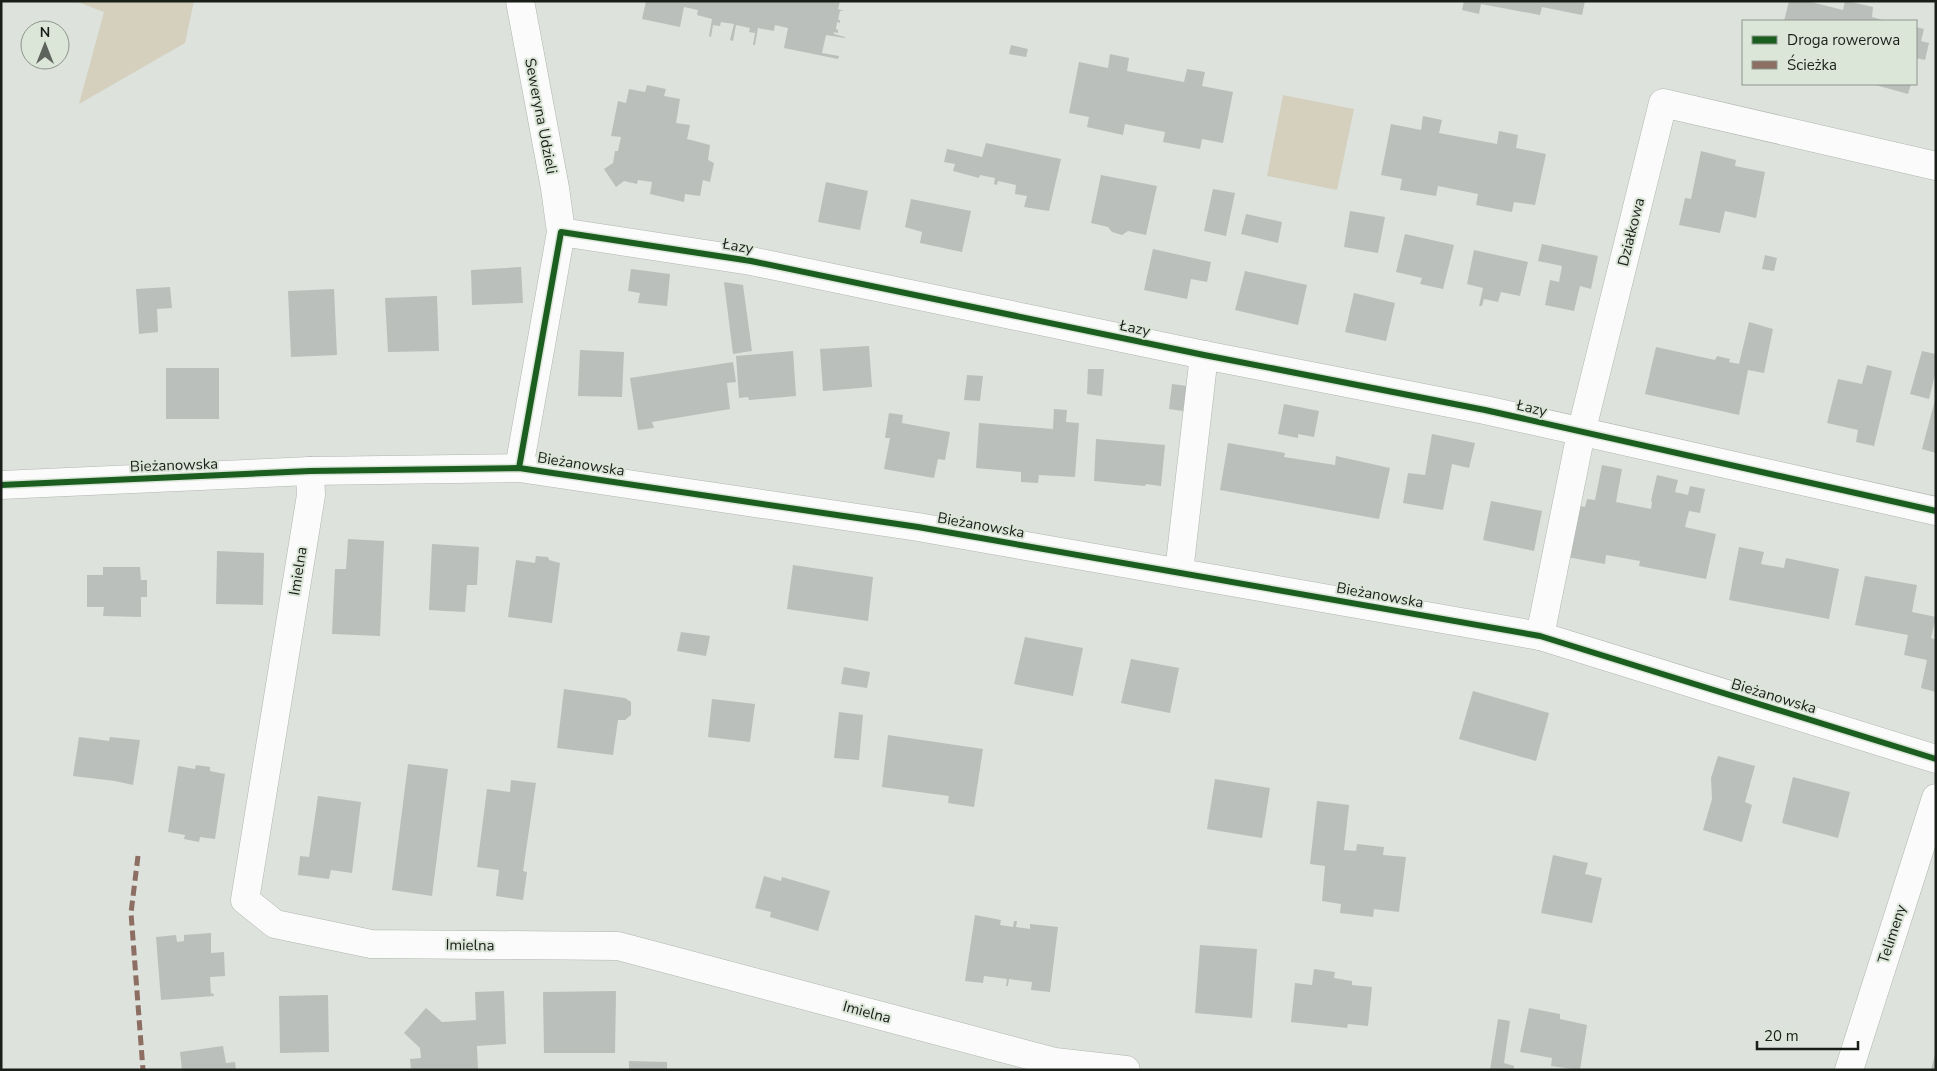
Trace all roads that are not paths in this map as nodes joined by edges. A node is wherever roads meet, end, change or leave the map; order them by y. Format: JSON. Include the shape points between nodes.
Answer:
{"nodes":[{"id":1,"x":520,"y":1,"type":"edge"},
{"id":2,"x":1936,"y":166,"type":"edge"},
{"id":3,"x":561,"y":232,"type":"junction"},
{"id":4,"x":1204,"y":355,"type":"junction"},
{"id":5,"x":1581,"y":433,"type":"junction"},
{"id":6,"x":519,"y":468,"type":"junction"},
{"id":7,"x":310,"y":471,"type":"junction"},
{"id":8,"x":1,"y":485,"type":"edge"},
{"id":9,"x":1936,"y":511,"type":"edge"},
{"id":10,"x":1179,"y":572,"type":"junction"},
{"id":11,"x":1540,"y":636,"type":"junction"},
{"id":12,"x":1936,"y":759,"type":"edge"},
{"id":13,"x":1936,"y":798,"type":"edge"},
{"id":14,"x":1126,"y":1070,"type":"edge"},
{"id":15,"x":1849,"y":1070,"type":"edge"}],
"edges":[{"from":1,"to":3,"type":"street","name":"Seweryna Udzieli"},
{"from":2,"to":5,"type":"street","name":"Działkowa","via":[[1662,102]]},
{"from":3,"to":4,"type":"street","name":"Łazy","via":[[751,261]]},
{"from":3,"to":6,"type":"street"},
{"from":4,"to":5,"type":"street","name":"Łazy","via":[[1485,410]]},
{"from":4,"to":10,"type":"street"},
{"from":5,"to":9,"type":"street","name":"Łazy"},
{"from":5,"to":11,"type":"street","name":"Działkowa"},
{"from":6,"to":7,"type":"street","name":"Bieżanowska"},
{"from":6,"to":10,"type":"street","name":"Bieżanowska","via":[[918,527]]},
{"from":7,"to":8,"type":"street","name":"Bieżanowska"},
{"from":7,"to":14,"type":"street","name":"Imielna","via":[[311,495],[245,900],[275,924],[371,944],[618,946],[1055,1062]]},
{"from":10,"to":11,"type":"street","name":"Bieżanowska"},
{"from":11,"to":12,"type":"street","name":"Bieżanowska"},
{"from":13,"to":15,"type":"street","name":"Telimeny"}]}
